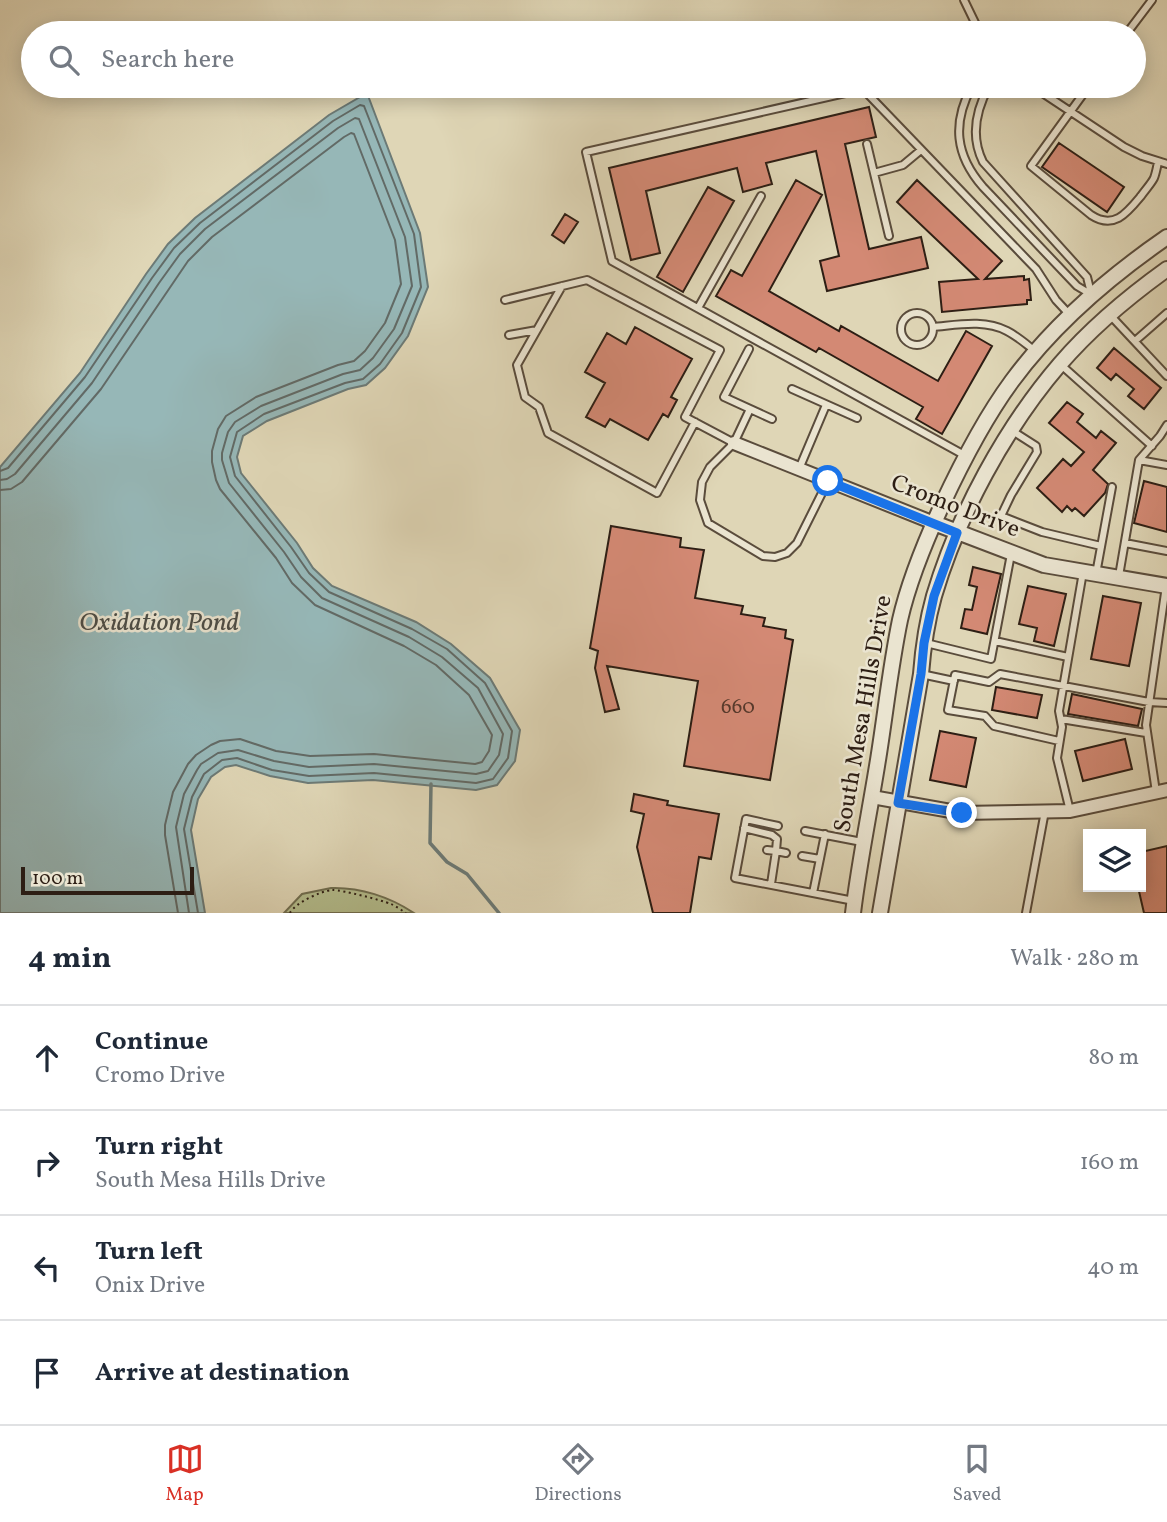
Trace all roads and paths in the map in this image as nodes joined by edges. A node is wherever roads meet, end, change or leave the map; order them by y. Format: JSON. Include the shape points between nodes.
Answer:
{"nodes":[{"id":1,"x":964,"y":0,"type":"edge"},
{"id":2,"x":1152,"y":0,"type":"edge"},
{"id":3,"x":974,"y":21,"type":"edge"},
{"id":4,"x":1136,"y":21,"type":"edge"},
{"id":5,"x":823,"y":98,"type":"edge"},
{"id":6,"x":872,"y":98,"type":"edge"},
{"id":7,"x":967,"y":98,"type":"edge"},
{"id":8,"x":984,"y":98,"type":"edge"},
{"id":9,"x":1050,"y":98,"type":"edge"},
{"id":10,"x":1079,"y":98,"type":"edge"},
{"id":11,"x":1070,"y":111,"type":"junction"},
{"id":12,"x":867,"y":144,"type":"dead end"},
{"id":13,"x":921,"y":150,"type":"junction"},
{"id":14,"x":1157,"y":162,"type":"junction"},
{"id":15,"x":1167,"y":164,"type":"edge"},
{"id":16,"x":874,"y":173,"type":"junction"},
{"id":17,"x":761,"y":196,"type":"dead end"},
{"id":18,"x":889,"y":236,"type":"dead end"},
{"id":19,"x":1167,"y":237,"type":"edge"},
{"id":20,"x":1167,"y":269,"type":"edge"},
{"id":21,"x":562,"y":286,"type":"junction"},
{"id":22,"x":1092,"y":295,"type":"junction"},
{"id":23,"x":505,"y":300,"type":"dead end"},
{"id":24,"x":698,"y":308,"type":"junction"},
{"id":25,"x":1167,"y":313,"type":"edge"},
{"id":26,"x":1110,"y":314,"type":"junction"},
{"id":27,"x":1070,"y":315,"type":"junction"},
{"id":28,"x":933,"y":327,"type":"junction"},
{"id":29,"x":537,"y":330,"type":"junction"},
{"id":30,"x":509,"y":335,"type":"dead end"},
{"id":31,"x":1135,"y":341,"type":"junction"},
{"id":32,"x":748,"y":349,"type":"dead end"},
{"id":33,"x":1035,"y":352,"type":"junction"},
{"id":34,"x":1060,"y":364,"type":"junction"},
{"id":35,"x":1167,"y":376,"type":"edge"},
{"id":36,"x":792,"y":389,"type":"dead end"},
{"id":37,"x":827,"y":405,"type":"junction"},
{"id":38,"x":750,"y":409,"type":"junction"},
{"id":39,"x":857,"y":418,"type":"dead end"},
{"id":40,"x":772,"y":419,"type":"dead end"},
{"id":41,"x":695,"y":422,"type":"junction"},
{"id":42,"x":1167,"y":425,"type":"edge"},
{"id":43,"x":1011,"y":430,"type":"junction"},
{"id":44,"x":734,"y":443,"type":"junction"},
{"id":45,"x":1152,"y":446,"type":"junction"},
{"id":46,"x":967,"y":456,"type":"junction"},
{"id":47,"x":1139,"y":460,"type":"junction"},
{"id":48,"x":1167,"y":465,"type":"edge"},
{"id":49,"x":799,"y":469,"type":"junction"},
{"id":50,"x":828,"y":481,"type":"junction"},
{"id":51,"x":1112,"y":487,"type":"dead end"},
{"id":52,"x":934,"y":523,"type":"junction"},
{"id":53,"x":957,"y":533,"type":"junction"},
{"id":54,"x":1125,"y":543,"type":"junction"},
{"id":55,"x":1101,"y":545,"type":"junction"},
{"id":56,"x":1167,"y":551,"type":"edge"},
{"id":57,"x":1012,"y":553,"type":"junction"},
{"id":58,"x":1089,"y":573,"type":"junction"},
{"id":59,"x":1119,"y":578,"type":"junction"},
{"id":60,"x":1167,"y":586,"type":"edge"},
{"id":61,"x":1165,"y":607,"type":"edge"},
{"id":62,"x":995,"y":641,"type":"junction"},
{"id":63,"x":924,"y":643,"type":"junction"},
{"id":64,"x":1068,"y":657,"type":"junction"},
{"id":65,"x":921,"y":674,"type":"junction"},
{"id":66,"x":954,"y":681,"type":"junction"},
{"id":67,"x":1063,"y":686,"type":"junction"},
{"id":68,"x":1149,"y":702,"type":"junction"},
{"id":69,"x":1167,"y":703,"type":"edge"},
{"id":70,"x":1061,"y":719,"type":"junction"},
{"id":71,"x":1146,"y":733,"type":"junction"},
{"id":72,"x":1059,"y":741,"type":"junction"},
{"id":73,"x":1162,"y":791,"type":"edge"},
{"id":74,"x":872,"y":797,"type":"junction"},
{"id":75,"x":898,"y":803,"type":"junction"},
{"id":76,"x":1045,"y":811,"type":"junction"},
{"id":77,"x":1070,"y":811,"type":"junction"},
{"id":78,"x":778,"y":826,"type":"dead end"},
{"id":79,"x":744,"y":828,"type":"junction"},
{"id":80,"x":805,"y":831,"type":"dead end"},
{"id":81,"x":825,"y":834,"type":"junction"},
{"id":82,"x":864,"y":842,"type":"junction"},
{"id":83,"x":767,"y":850,"type":"dead end"},
{"id":84,"x":776,"y":851,"type":"junction"},
{"id":85,"x":786,"y":853,"type":"dead end"},
{"id":86,"x":802,"y":856,"type":"dead end"},
{"id":87,"x":820,"y":859,"type":"junction"},
{"id":88,"x":766,"y":865,"type":"dead end"},
{"id":89,"x":774,"y":866,"type":"junction"},
{"id":90,"x":771,"y":884,"type":"junction"},
{"id":91,"x":813,"y":893,"type":"junction"},
{"id":92,"x":853,"y":907,"type":"edge"},
{"id":93,"x":290,"y":913,"type":"edge"},
{"id":94,"x":405,"y":913,"type":"edge"},
{"id":95,"x":880,"y":913,"type":"edge"},
{"id":96,"x":1026,"y":913,"type":"edge"}],
"edges":[{"from":1,"to":3,"type":"lane"},
{"from":2,"to":4,"type":"lane"},
{"from":5,"to":24,"type":"lane","via":[[586,152],[612,261]]},
{"from":6,"to":13,"type":"lane"},
{"from":7,"to":22,"type":"lane","via":[[959,136],[971,172],[1077,286]]},
{"from":8,"to":22,"type":"lane","via":[[975,128],[983,162],[1087,277]]},
{"from":9,"to":11,"type":"lane"},
{"from":10,"to":11,"type":"lane"},
{"from":11,"to":14,"type":"lane","via":[[1124,147]]},
{"from":11,"to":14,"type":"lane","via":[[1031,166],[1095,218],[1112,221],[1126,212],[1153,181]]},
{"from":12,"to":16,"type":"lane"},
{"from":13,"to":16,"type":"lane","via":[[903,165]]},
{"from":13,"to":27,"type":"lane","via":[[1036,269]]},
{"from":14,"to":15,"type":"lane"},
{"from":16,"to":18,"type":"lane"},
{"from":17,"to":24,"type":"lane"},
{"from":19,"to":22,"type":"street","name":"South Mesa Hills Drive"},
{"from":20,"to":26,"type":"street","name":"South Mesa Hills Drive"},
{"from":21,"to":23,"type":"lane"},
{"from":21,"to":29,"type":"lane"},
{"from":21,"to":41,"type":"lane","via":[[587,280],[720,350],[685,417]]},
{"from":22,"to":26,"type":"street"},
{"from":22,"to":27,"type":"street","name":"South Mesa Hills Drive"},
{"from":24,"to":46,"type":"lane"},
{"from":25,"to":31,"type":"lane"},
{"from":26,"to":31,"type":"lane"},
{"from":26,"to":34,"type":"street","name":"South Mesa Hills Drive"},
{"from":27,"to":33,"type":"street","name":"South Mesa Hills Drive"},
{"from":28,"to":28,"type":"lane","via":[[924,315],[914,313],[905,318],[901,332],[906,342],[922,345],[931,338]]},
{"from":28,"to":33,"type":"lane","via":[[994,325]]},
{"from":29,"to":30,"type":"lane"},
{"from":29,"to":41,"type":"lane","via":[[517,365],[525,397],[539,407],[548,433],[657,493]]},
{"from":31,"to":35,"type":"lane"},
{"from":32,"to":38,"type":"lane","via":[[724,397]]},
{"from":33,"to":46,"type":"street","name":"South Mesa Hills Drive","via":[[1011,382]]},
{"from":34,"to":43,"type":"street","name":"South Mesa Hills Drive"},
{"from":34,"to":45,"type":"lane"},
{"from":36,"to":37,"type":"lane"},
{"from":37,"to":39,"type":"lane"},
{"from":37,"to":49,"type":"lane"},
{"from":38,"to":40,"type":"lane"},
{"from":38,"to":44,"type":"lane"},
{"from":41,"to":44,"type":"lane"},
{"from":42,"to":45,"type":"lane"},
{"from":43,"to":53,"type":"street","name":"South Mesa Hills Drive"},
{"from":43,"to":55,"type":"lane","via":[[1036,446],[1037,452],[1001,516],[1042,532]]},
{"from":44,"to":49,"type":"street","name":"Cromo Drive"},
{"from":44,"to":50,"type":"lane","via":[[710,467],[700,500],[708,523],[763,555],[787,553],[797,543]]},
{"from":45,"to":47,"type":"lane"},
{"from":46,"to":52,"type":"street","name":"South Mesa Hills Drive"},
{"from":47,"to":48,"type":"lane"},
{"from":47,"to":54,"type":"lane"},
{"from":49,"to":50,"type":"street","name":"Cromo Drive"},
{"from":50,"to":52,"type":"street","name":"Cromo Drive"},
{"from":51,"to":55,"type":"lane"},
{"from":52,"to":53,"type":"street","name":"Cromo Drive"},
{"from":52,"to":74,"type":"street","name":"South Mesa Hills Drive","via":[[901,619]]},
{"from":53,"to":57,"type":"street","name":"Cromo Drive"},
{"from":53,"to":63,"type":"street","name":"South Mesa Hills Drive","via":[[934,596]]},
{"from":54,"to":56,"type":"lane"},
{"from":54,"to":59,"type":"lane"},
{"from":55,"to":58,"type":"lane"},
{"from":57,"to":58,"type":"street","name":"Cromo Drive","via":[[1044,565]]},
{"from":57,"to":62,"type":"lane"},
{"from":58,"to":59,"type":"street","name":"Cromo Drive"},
{"from":58,"to":64,"type":"lane"},
{"from":59,"to":60,"type":"street","name":"Cromo Drive"},
{"from":60,"to":61,"type":"lane"},
{"from":61,"to":68,"type":"lane"},
{"from":62,"to":63,"type":"lane","via":[[991,659]]},
{"from":62,"to":64,"type":"lane"},
{"from":63,"to":65,"type":"street","name":"South Mesa Hills Drive"},
{"from":64,"to":67,"type":"lane"},
{"from":65,"to":66,"type":"lane"},
{"from":65,"to":75,"type":"street","name":"South Mesa Hills Drive"},
{"from":66,"to":67,"type":"lane","via":[[955,675],[989,682],[1000,674]]},
{"from":66,"to":72,"type":"lane","via":[[948,710],[985,716],[994,726]]},
{"from":67,"to":68,"type":"lane"},
{"from":67,"to":70,"type":"lane"},
{"from":68,"to":69,"type":"lane"},
{"from":68,"to":71,"type":"lane"},
{"from":70,"to":71,"type":"lane"},
{"from":70,"to":72,"type":"lane"},
{"from":71,"to":73,"type":"lane"},
{"from":72,"to":77,"type":"lane","via":[[1057,758]]},
{"from":73,"to":77,"type":"street"},
{"from":74,"to":75,"type":"street"},
{"from":74,"to":82,"type":"street","name":"South Mesa Hills Drive"},
{"from":75,"to":76,"type":"street","via":[[962,813]]},
{"from":75,"to":95,"type":"street","name":"South Mesa Hills Drive"},
{"from":76,"to":77,"type":"street"},
{"from":76,"to":96,"type":"lane"},
{"from":78,"to":79,"type":"lane","via":[[746,819]]},
{"from":79,"to":84,"type":"lane","via":[[772,835],[777,839]]},
{"from":79,"to":90,"type":"lane","via":[[735,877]]},
{"from":80,"to":81,"type":"lane"},
{"from":81,"to":82,"type":"lane"},
{"from":81,"to":87,"type":"lane"},
{"from":82,"to":92,"type":"street","name":"South Mesa Hills Drive"},
{"from":83,"to":84,"type":"lane"},
{"from":84,"to":85,"type":"lane"},
{"from":84,"to":89,"type":"lane"},
{"from":86,"to":87,"type":"lane"},
{"from":87,"to":91,"type":"lane"},
{"from":88,"to":89,"type":"lane"},
{"from":89,"to":90,"type":"lane"},
{"from":90,"to":91,"type":"lane"},
{"from":91,"to":92,"type":"lane"},
{"from":93,"to":94,"type":"path","via":[[300,902],[331,890],[361,895]]}]}
